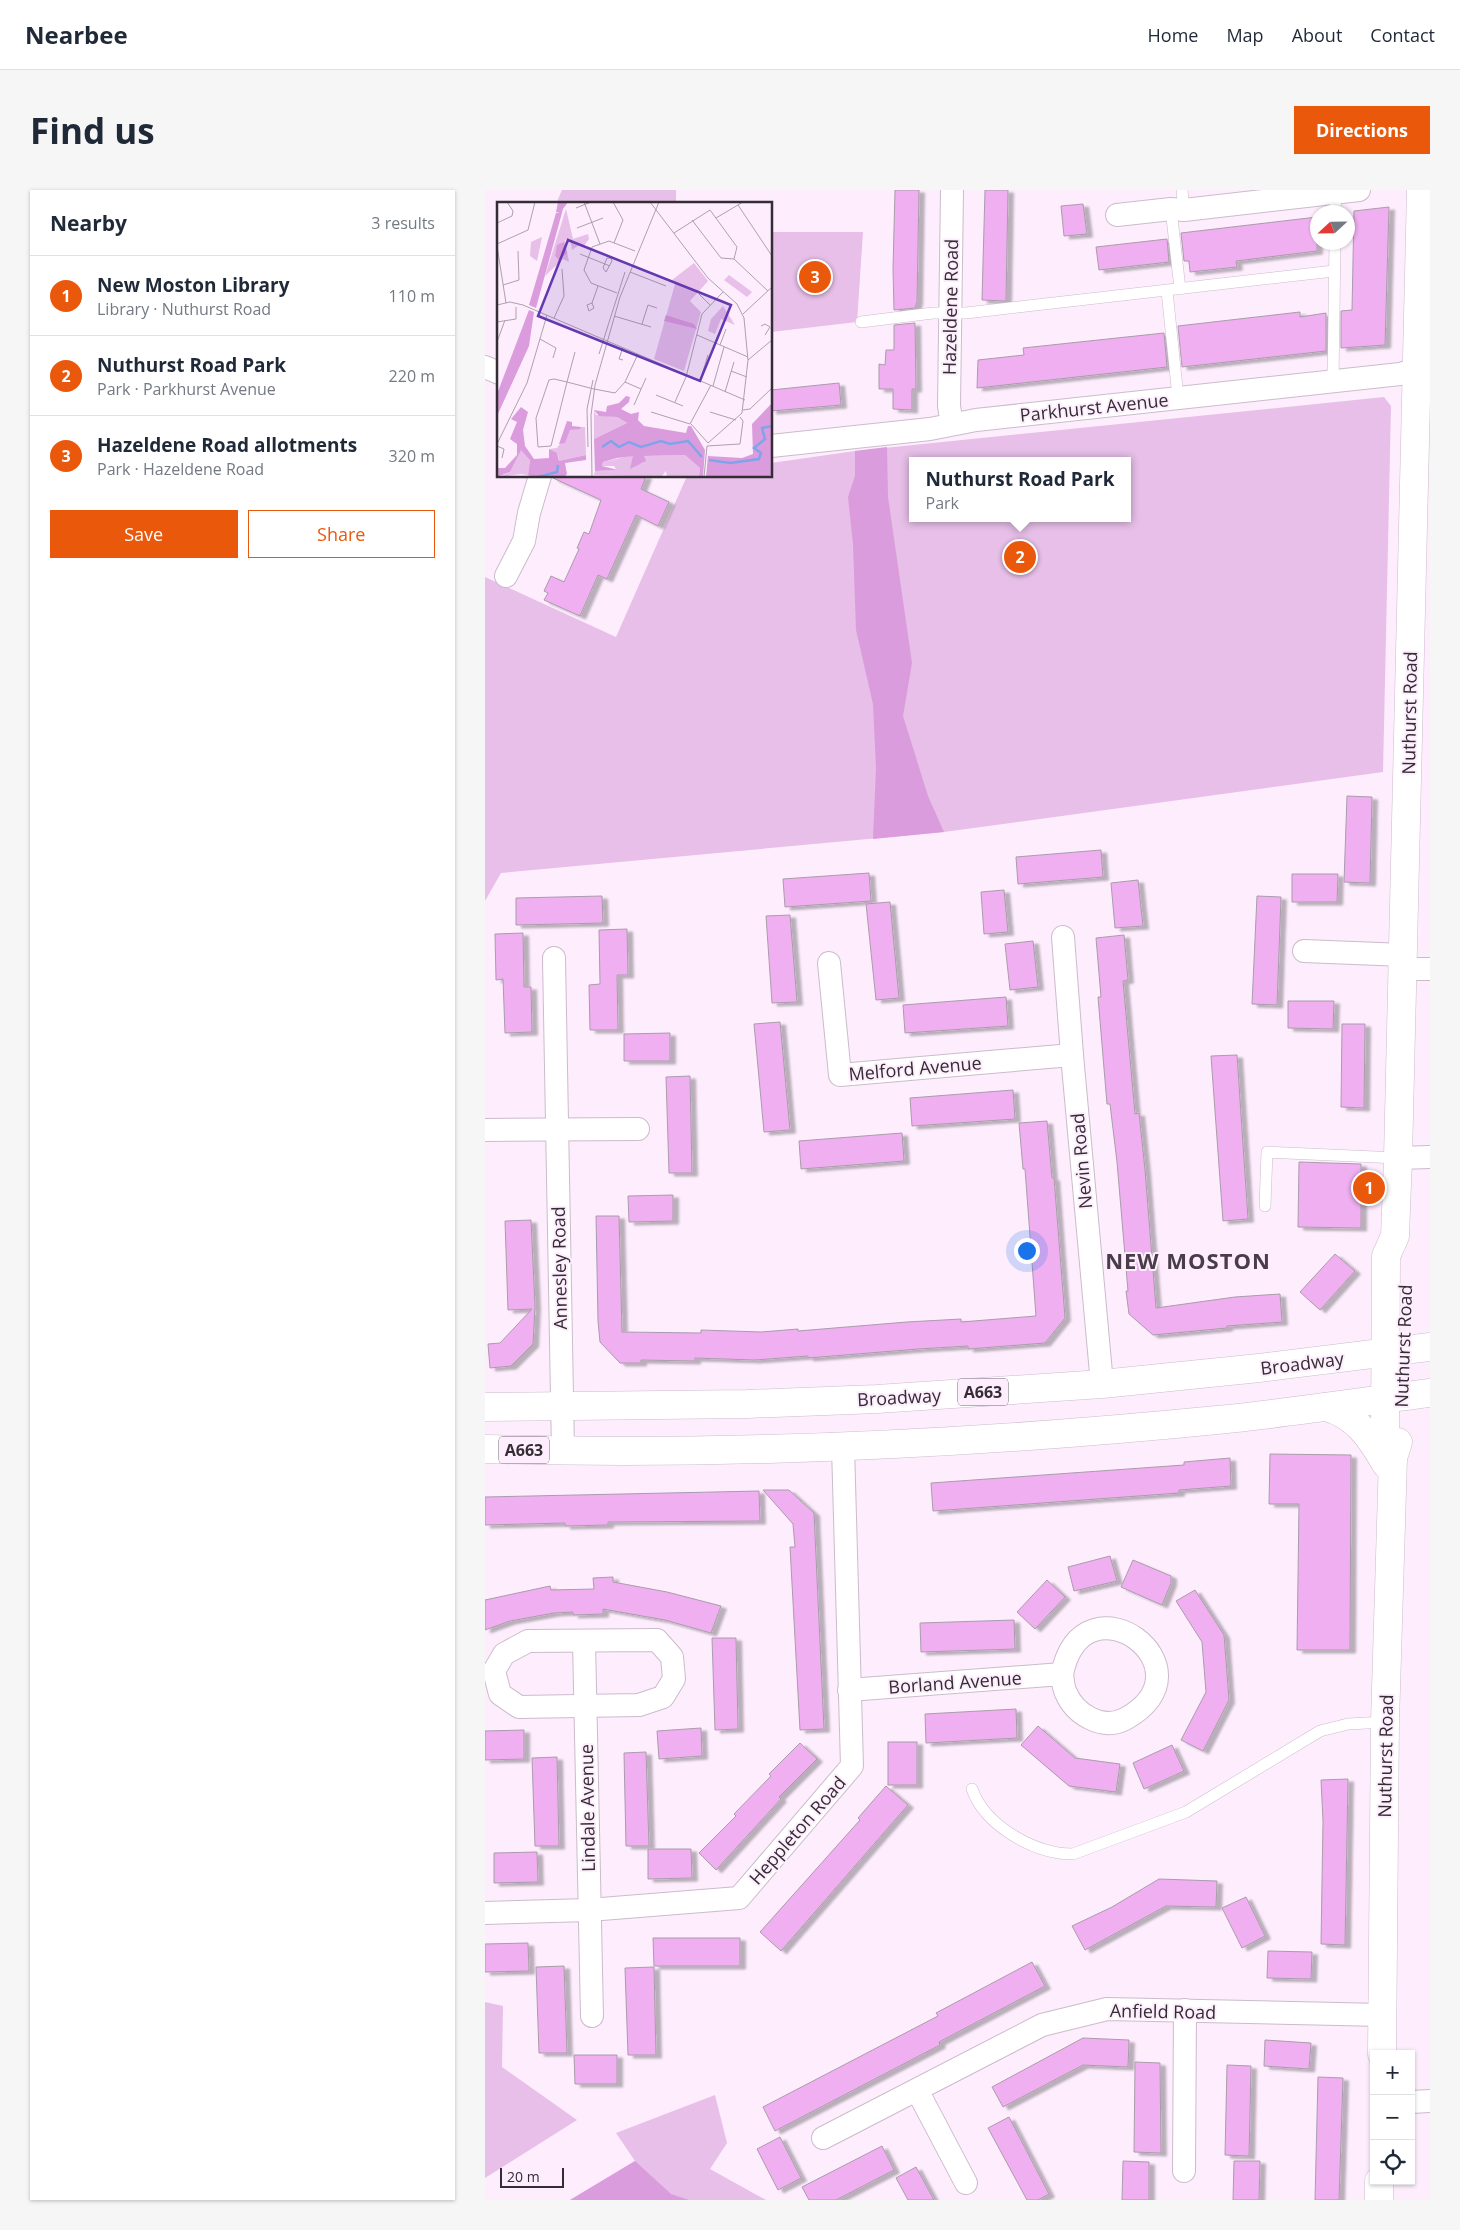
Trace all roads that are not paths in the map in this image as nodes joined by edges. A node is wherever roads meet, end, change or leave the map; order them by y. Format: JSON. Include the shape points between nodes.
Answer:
{"nodes":[{"id":1,"x":953,"y":190,"type":"edge"},
{"id":2,"x":1359,"y":190,"type":"edge"},
{"id":3,"x":1421,"y":190,"type":"edge"},
{"id":4,"x":1336,"y":198,"type":"edge"},
{"id":5,"x":1179,"y":203,"type":"edge"},
{"id":6,"x":1117,"y":215,"type":"dead end"},
{"id":7,"x":1425,"y":237,"type":"edge"},
{"id":8,"x":1335,"y":250,"type":"edge"},
{"id":9,"x":1334,"y":271,"type":"junction"},
{"id":10,"x":1180,"y":289,"type":"junction"},
{"id":11,"x":1167,"y":291,"type":"junction"},
{"id":12,"x":950,"y":313,"type":"junction"},
{"id":13,"x":861,"y":322,"type":"dead end"},
{"id":14,"x":1424,"y":366,"type":"edge"},
{"id":15,"x":485,"y":367,"type":"edge"},
{"id":16,"x":497,"y":372,"type":"edge"},
{"id":17,"x":1333,"y":381,"type":"junction"},
{"id":18,"x":1178,"y":398,"type":"junction"},
{"id":19,"x":951,"y":424,"type":"junction"},
{"id":20,"x":773,"y":446,"type":"edge"},
{"id":21,"x":539,"y":478,"type":"edge"},
{"id":22,"x":506,"y":576,"type":"dead end"},
{"id":23,"x":1063,"y":937,"type":"dead end"},
{"id":24,"x":1304,"y":951,"type":"dead end"},
{"id":25,"x":554,"y":958,"type":"dead end"},
{"id":26,"x":1404,"y":962,"type":"junction"},
{"id":27,"x":829,"y":963,"type":"dead end"},
{"id":28,"x":1430,"y":969,"type":"edge"},
{"id":29,"x":1072,"y":1055,"type":"junction"},
{"id":30,"x":557,"y":1129,"type":"junction"},
{"id":31,"x":639,"y":1129,"type":"dead end"},
{"id":32,"x":485,"y":1130,"type":"edge"},
{"id":33,"x":1430,"y":1157,"type":"edge"},
{"id":34,"x":1398,"y":1158,"type":"junction"},
{"id":35,"x":1265,"y":1206,"type":"dead end"},
{"id":36,"x":1430,"y":1347,"type":"edge"},
{"id":37,"x":1394,"y":1352,"type":"junction"},
{"id":38,"x":1102,"y":1384,"type":"junction"},
{"id":39,"x":1430,"y":1393,"type":"edge"},
{"id":40,"x":1394,"y":1398,"type":"junction"},
{"id":41,"x":485,"y":1407,"type":"edge"},
{"id":42,"x":562,"y":1407,"type":"junction"},
{"id":43,"x":1326,"y":1407,"type":"junction"},
{"id":44,"x":843,"y":1447,"type":"junction"},
{"id":45,"x":485,"y":1449,"type":"edge"},
{"id":46,"x":563,"y":1451,"type":"junction"},
{"id":47,"x":1393,"y":1470,"type":"junction"},
{"id":48,"x":584,"y":1640,"type":"junction"},
{"id":49,"x":1062,"y":1674,"type":"junction"},
{"id":50,"x":849,"y":1690,"type":"junction"},
{"id":51,"x":585,"y":1706,"type":"junction"},
{"id":52,"x":1385,"y":1722,"type":"junction"},
{"id":53,"x":972,"y":1788,"type":"dead end"},
{"id":54,"x":589,"y":1910,"type":"junction"},
{"id":55,"x":485,"y":1913,"type":"edge"},
{"id":56,"x":1185,"y":2010,"type":"junction"},
{"id":57,"x":1383,"y":2015,"type":"junction"},
{"id":58,"x":592,"y":2016,"type":"dead end"},
{"id":59,"x":1382,"y":2050,"type":"edge"},
{"id":60,"x":917,"y":2090,"type":"junction"},
{"id":61,"x":1430,"y":2101,"type":"edge"},
{"id":62,"x":1415,"y":2102,"type":"edge"},
{"id":63,"x":823,"y":2138,"type":"dead end"},
{"id":64,"x":1184,"y":2171,"type":"dead end"},
{"id":65,"x":965,"y":2183,"type":"dead end"},
{"id":66,"x":1379,"y":2185,"type":"edge"},
{"id":67,"x":1379,"y":2200,"type":"edge"}],
"edges":[{"from":1,"to":12,"type":"street","name":"Hazeldene Road"},
{"from":2,"to":4,"type":"street"},
{"from":3,"to":7,"type":"main road","name":"Nuthurst Road"},
{"from":4,"to":5,"type":"street"},
{"from":5,"to":6,"type":"street"},
{"from":5,"to":10,"type":"lane"},
{"from":7,"to":14,"type":"main road","name":"Nuthurst Road"},
{"from":8,"to":9,"type":"lane"},
{"from":9,"to":10,"type":"lane"},
{"from":9,"to":17,"type":"lane"},
{"from":10,"to":11,"type":"lane"},
{"from":11,"to":12,"type":"lane"},
{"from":11,"to":18,"type":"lane"},
{"from":12,"to":13,"type":"lane"},
{"from":12,"to":19,"type":"street","name":"Hazeldene Road"},
{"from":14,"to":17,"type":"street","name":"Parkhurst Avenue","via":[[1400,374]]},
{"from":14,"to":26,"type":"main road","name":"Nuthurst Road"},
{"from":15,"to":16,"type":"street"},
{"from":17,"to":18,"type":"street","name":"Parkhurst Avenue"},
{"from":18,"to":19,"type":"street","name":"Parkhurst Avenue"},
{"from":19,"to":20,"type":"street","name":"Parkhurst Avenue"},
{"from":21,"to":22,"type":"street","via":[[531,504],[533,546]]},
{"from":23,"to":29,"type":"street","name":"Nevin Road"},
{"from":24,"to":26,"type":"street"},
{"from":25,"to":30,"type":"street","name":"Annesley Road"},
{"from":26,"to":28,"type":"street"},
{"from":26,"to":34,"type":"main road","name":"Nuthurst Road"},
{"from":27,"to":29,"type":"street","name":"Melford Avenue","via":[[840,1075]]},
{"from":29,"to":38,"type":"street","name":"Nevin Road"},
{"from":30,"to":31,"type":"street"},
{"from":30,"to":32,"type":"street"},
{"from":30,"to":42,"type":"street","name":"Annesley Road"},
{"from":33,"to":34,"type":"street"},
{"from":34,"to":35,"type":"lane","via":[[1267,1152]]},
{"from":34,"to":37,"type":"main road","name":"Nuthurst Road","via":[[1395,1236],[1387,1256]]},
{"from":36,"to":37,"type":"main road","name":"Broadway","number":"A663"},
{"from":37,"to":38,"type":"main road","name":"Broadway","number":"A663"},
{"from":37,"to":40,"type":"main road","name":"Nuthurst Road"},
{"from":38,"to":42,"type":"main road","name":"Broadway","number":"A663","via":[[877,1399]]},
{"from":39,"to":40,"type":"main road","number":"A663"},
{"from":40,"to":43,"type":"main road","number":"A663"},
{"from":40,"to":47,"type":"main road","name":"Nuthurst Road","via":[[1400,1436]]},
{"from":41,"to":42,"type":"main road","name":"Broadway","number":"A663"},
{"from":42,"to":46,"type":"street","name":"Annesley Road"},
{"from":43,"to":44,"type":"main road","number":"A663","via":[[1116,1429]]},
{"from":43,"to":47,"type":"main road","via":[[1342,1412],[1358,1423]]},
{"from":44,"to":46,"type":"main road","number":"A663"},
{"from":44,"to":50,"type":"street","name":"Heppleton Road"},
{"from":45,"to":46,"type":"main road","number":"A663"},
{"from":47,"to":52,"type":"main road","name":"Nuthurst Road"},
{"from":48,"to":51,"type":"street","name":"Lindale Avenue"},
{"from":48,"to":51,"type":"street","via":[[528,1641],[504,1654],[494,1671],[500,1694],[519,1707]]},
{"from":48,"to":51,"type":"street","via":[[657,1640],[672,1657],[674,1679],[663,1697],[639,1705]]},
{"from":49,"to":49,"type":"street","via":[[1070,1649],[1083,1636],[1102,1628],[1121,1630],[1139,1639],[1149,1650],[1156,1674],[1153,1691],[1141,1710],[1121,1721],[1105,1722],[1085,1716],[1073,1706],[1065,1691]]},
{"from":49,"to":50,"type":"street","name":"Borland Avenue"},
{"from":50,"to":54,"type":"street","name":"Heppleton Road","via":[[852,1766],[739,1898]]},
{"from":51,"to":54,"type":"street","name":"Lindale Avenue"},
{"from":52,"to":53,"type":"lane","via":[[1348,1724],[1321,1731],[1186,1812],[1073,1854],[1058,1854],[1031,1845],[1012,1834],[980,1806]]},
{"from":52,"to":57,"type":"main road","name":"Nuthurst Road"},
{"from":54,"to":55,"type":"street","name":"Heppleton Road"},
{"from":54,"to":58,"type":"street","name":"Lindale Avenue"},
{"from":56,"to":57,"type":"street","name":"Anfield Road"},
{"from":56,"to":60,"type":"street","name":"Anfield Road","via":[[1107,2009],[1042,2025]]},
{"from":56,"to":64,"type":"street"},
{"from":57,"to":59,"type":"main road","name":"Nuthurst Road"},
{"from":60,"to":63,"type":"street","name":"Anfield Road"},
{"from":60,"to":65,"type":"street"},
{"from":61,"to":62,"type":"street"},
{"from":66,"to":67,"type":"main road"}]}
